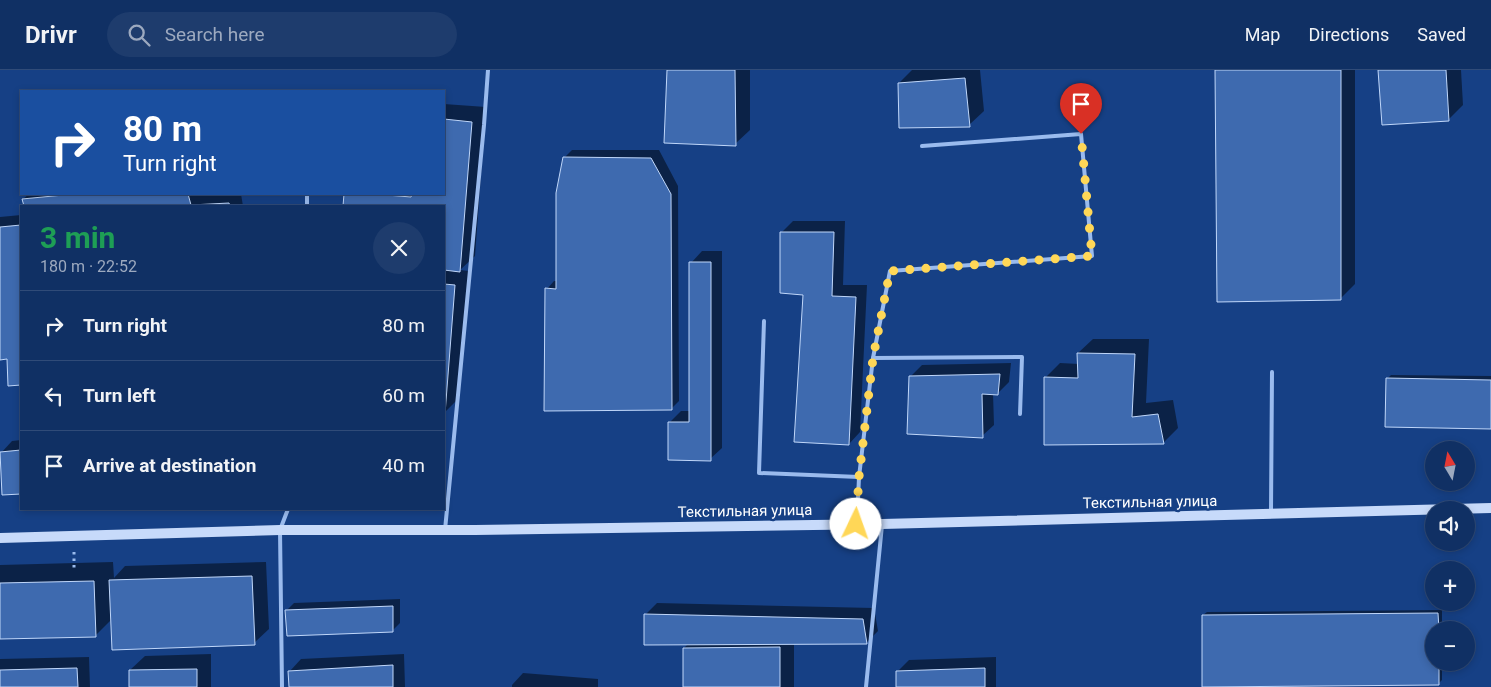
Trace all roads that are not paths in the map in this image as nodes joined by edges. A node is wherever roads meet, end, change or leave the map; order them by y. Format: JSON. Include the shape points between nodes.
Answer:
{"nodes":[{"id":1,"x":488,"y":70,"type":"edge"},
{"id":2,"x":922,"y":146,"type":"dead end"},
{"id":3,"x":764,"y":321,"type":"dead end"},
{"id":4,"x":873,"y":358,"type":"junction"},
{"id":5,"x":1272,"y":372,"type":"dead end"},
{"id":6,"x":1020,"y":414,"type":"dead end"},
{"id":7,"x":859,"y":477,"type":"junction"},
{"id":8,"x":1491,"y":508,"type":"edge"},
{"id":9,"x":288,"y":510,"type":"edge"},
{"id":10,"x":1271,"y":514,"type":"junction"},
{"id":11,"x":856,"y":524,"type":"junction"},
{"id":12,"x":882,"y":524,"type":"junction"},
{"id":13,"x":280,"y":530,"type":"junction"},
{"id":14,"x":445,"y":530,"type":"junction"},
{"id":15,"x":0,"y":538,"type":"edge"},
{"id":16,"x":282,"y":687,"type":"edge"},
{"id":17,"x":866,"y":687,"type":"edge"}],
"edges":[{"from":1,"to":14,"type":"lane"},
{"from":2,"to":4,"type":"lane","via":[[1081,134],[1092,256],[890,271]]},
{"from":3,"to":7,"type":"lane","via":[[759,473]]},
{"from":4,"to":6,"type":"lane","via":[[1022,357]]},
{"from":4,"to":7,"type":"lane"},
{"from":5,"to":10,"type":"lane"},
{"from":7,"to":11,"type":"lane"},
{"from":8,"to":10,"type":"main road","name":"Текстильная улица"},
{"from":9,"to":13,"type":"lane"},
{"from":10,"to":12,"type":"main road","name":"Текстильная улица"},
{"from":11,"to":12,"type":"main road","name":"Текстильная улица"},
{"from":11,"to":14,"type":"main road","name":"Текстильная улица"},
{"from":12,"to":17,"type":"lane"},
{"from":13,"to":14,"type":"main road","name":"Текстильная улица"},
{"from":13,"to":15,"type":"main road","name":"Текстильная улица"},
{"from":13,"to":16,"type":"lane"}]}
